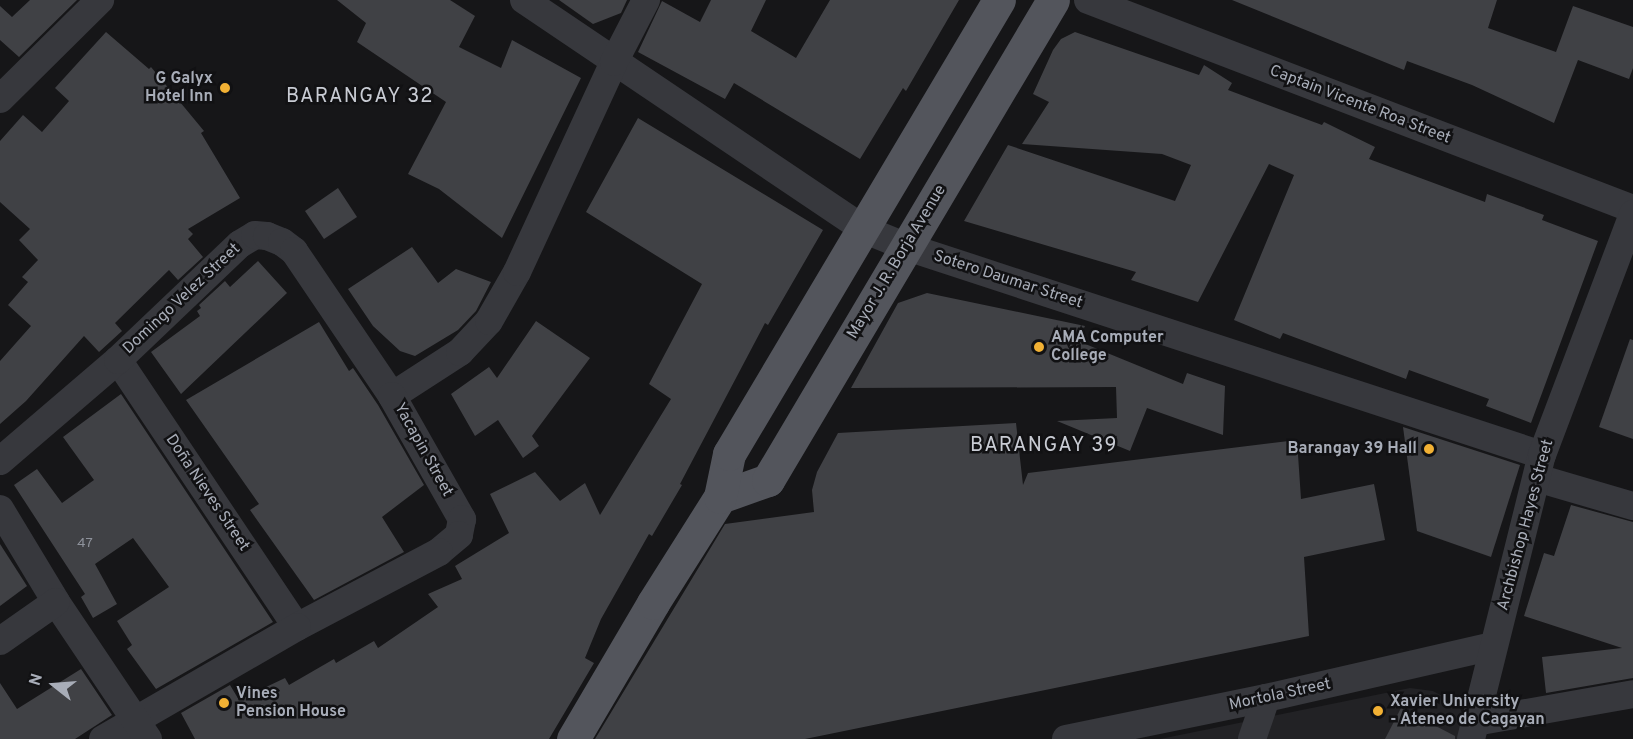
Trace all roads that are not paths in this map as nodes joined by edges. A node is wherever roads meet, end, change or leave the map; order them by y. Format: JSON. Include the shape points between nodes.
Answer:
{"nodes":[{"id":1,"x":100,"y":0,"type":"edge"},
{"id":2,"x":524,"y":0,"type":"edge"},
{"id":3,"x":646,"y":0,"type":"edge"},
{"id":4,"x":999,"y":0,"type":"edge"},
{"id":5,"x":1053,"y":0,"type":"edge"},
{"id":6,"x":1088,"y":0,"type":"edge"},
{"id":7,"x":614,"y":62,"type":"junction"},
{"id":8,"x":0,"y":99,"type":"edge"},
{"id":9,"x":1633,"y":209,"type":"edge"},
{"id":10,"x":1633,"y":214,"type":"edge"},
{"id":11,"x":863,"y":229,"type":"junction"},
{"id":12,"x":906,"y":247,"type":"junction"},
{"id":13,"x":118,"y":360,"type":"junction"},
{"id":14,"x":392,"y":396,"type":"junction"},
{"id":15,"x":0,"y":462,"type":"edge"},
{"id":16,"x":1540,"y":466,"type":"junction"},
{"id":17,"x":720,"y":497,"type":"junction"},
{"id":18,"x":1633,"y":506,"type":"edge"},
{"id":19,"x":0,"y":509,"type":"edge"},
{"id":20,"x":56,"y":602,"type":"junction"},
{"id":21,"x":297,"y":627,"type":"junction"},
{"id":22,"x":0,"y":641,"type":"edge"},
{"id":23,"x":1493,"y":646,"type":"junction"},
{"id":24,"x":1633,"y":694,"type":"edge"},
{"id":25,"x":1266,"y":699,"type":"junction"},
{"id":26,"x":142,"y":730,"type":"edge"},
{"id":27,"x":1473,"y":730,"type":"edge"},
{"id":28,"x":103,"y":739,"type":"edge"},
{"id":29,"x":573,"y":739,"type":"edge"},
{"id":30,"x":1066,"y":739,"type":"edge"},
{"id":31,"x":1252,"y":739,"type":"edge"}],
"edges":[{"from":1,"to":8,"type":"street"},
{"from":2,"to":7,"type":"street","name":"Sotero Daumar Street"},
{"from":3,"to":7,"type":"street","name":"Yacapin Street"},
{"from":4,"to":11,"type":"main road"},
{"from":5,"to":12,"type":"main road","name":"Mayor J. R. Borja Avenue"},
{"from":6,"to":9,"type":"street","name":"Captain Vicente Roa Street"},
{"from":7,"to":11,"type":"street","name":"Sotero Daumar Street"},
{"from":7,"to":14,"type":"street","name":"Yacapin Street","via":[[517,272],[489,321],[460,352]]},
{"from":10,"to":16,"type":"street","name":"Archbishop Hayes Street"},
{"from":11,"to":12,"type":"street","name":"Sotero Daumar Street"},
{"from":11,"to":17,"type":"main road","via":[[729,454]]},
{"from":12,"to":16,"type":"street","name":"Sotero Daumar Street"},
{"from":12,"to":17,"type":"main road","name":"Mayor J. R. Borja Avenue","via":[[768,480]]},
{"from":13,"to":14,"type":"street","name":"Domingo Velez Street","via":[[240,244],[255,235],[267,236],[294,251]]},
{"from":13,"to":15,"type":"street","name":"Domingo Velez Street"},
{"from":13,"to":21,"type":"street","name":"Doña Nieves Street"},
{"from":14,"to":21,"type":"street","name":"Yacapin Street","via":[[462,519],[459,535],[439,552]]},
{"from":16,"to":18,"type":"street","name":"Sotero Daumar Street"},
{"from":16,"to":23,"type":"street","name":"Archbishop Hayes Street"},
{"from":17,"to":29,"type":"main road"},
{"from":19,"to":20,"type":"street"},
{"from":20,"to":22,"type":"street"},
{"from":20,"to":26,"type":"street"},
{"from":21,"to":26,"type":"street","name":"Yacapin Street"},
{"from":23,"to":25,"type":"street","name":"Mortola Street"},
{"from":23,"to":27,"type":"street","name":"Archbishop Hayes Street"},
{"from":24,"to":27,"type":"street"},
{"from":25,"to":30,"type":"street","name":"Mortola Street"},
{"from":25,"to":31,"type":"street"},
{"from":26,"to":28,"type":"street","name":"Yacapin Street"}]}
